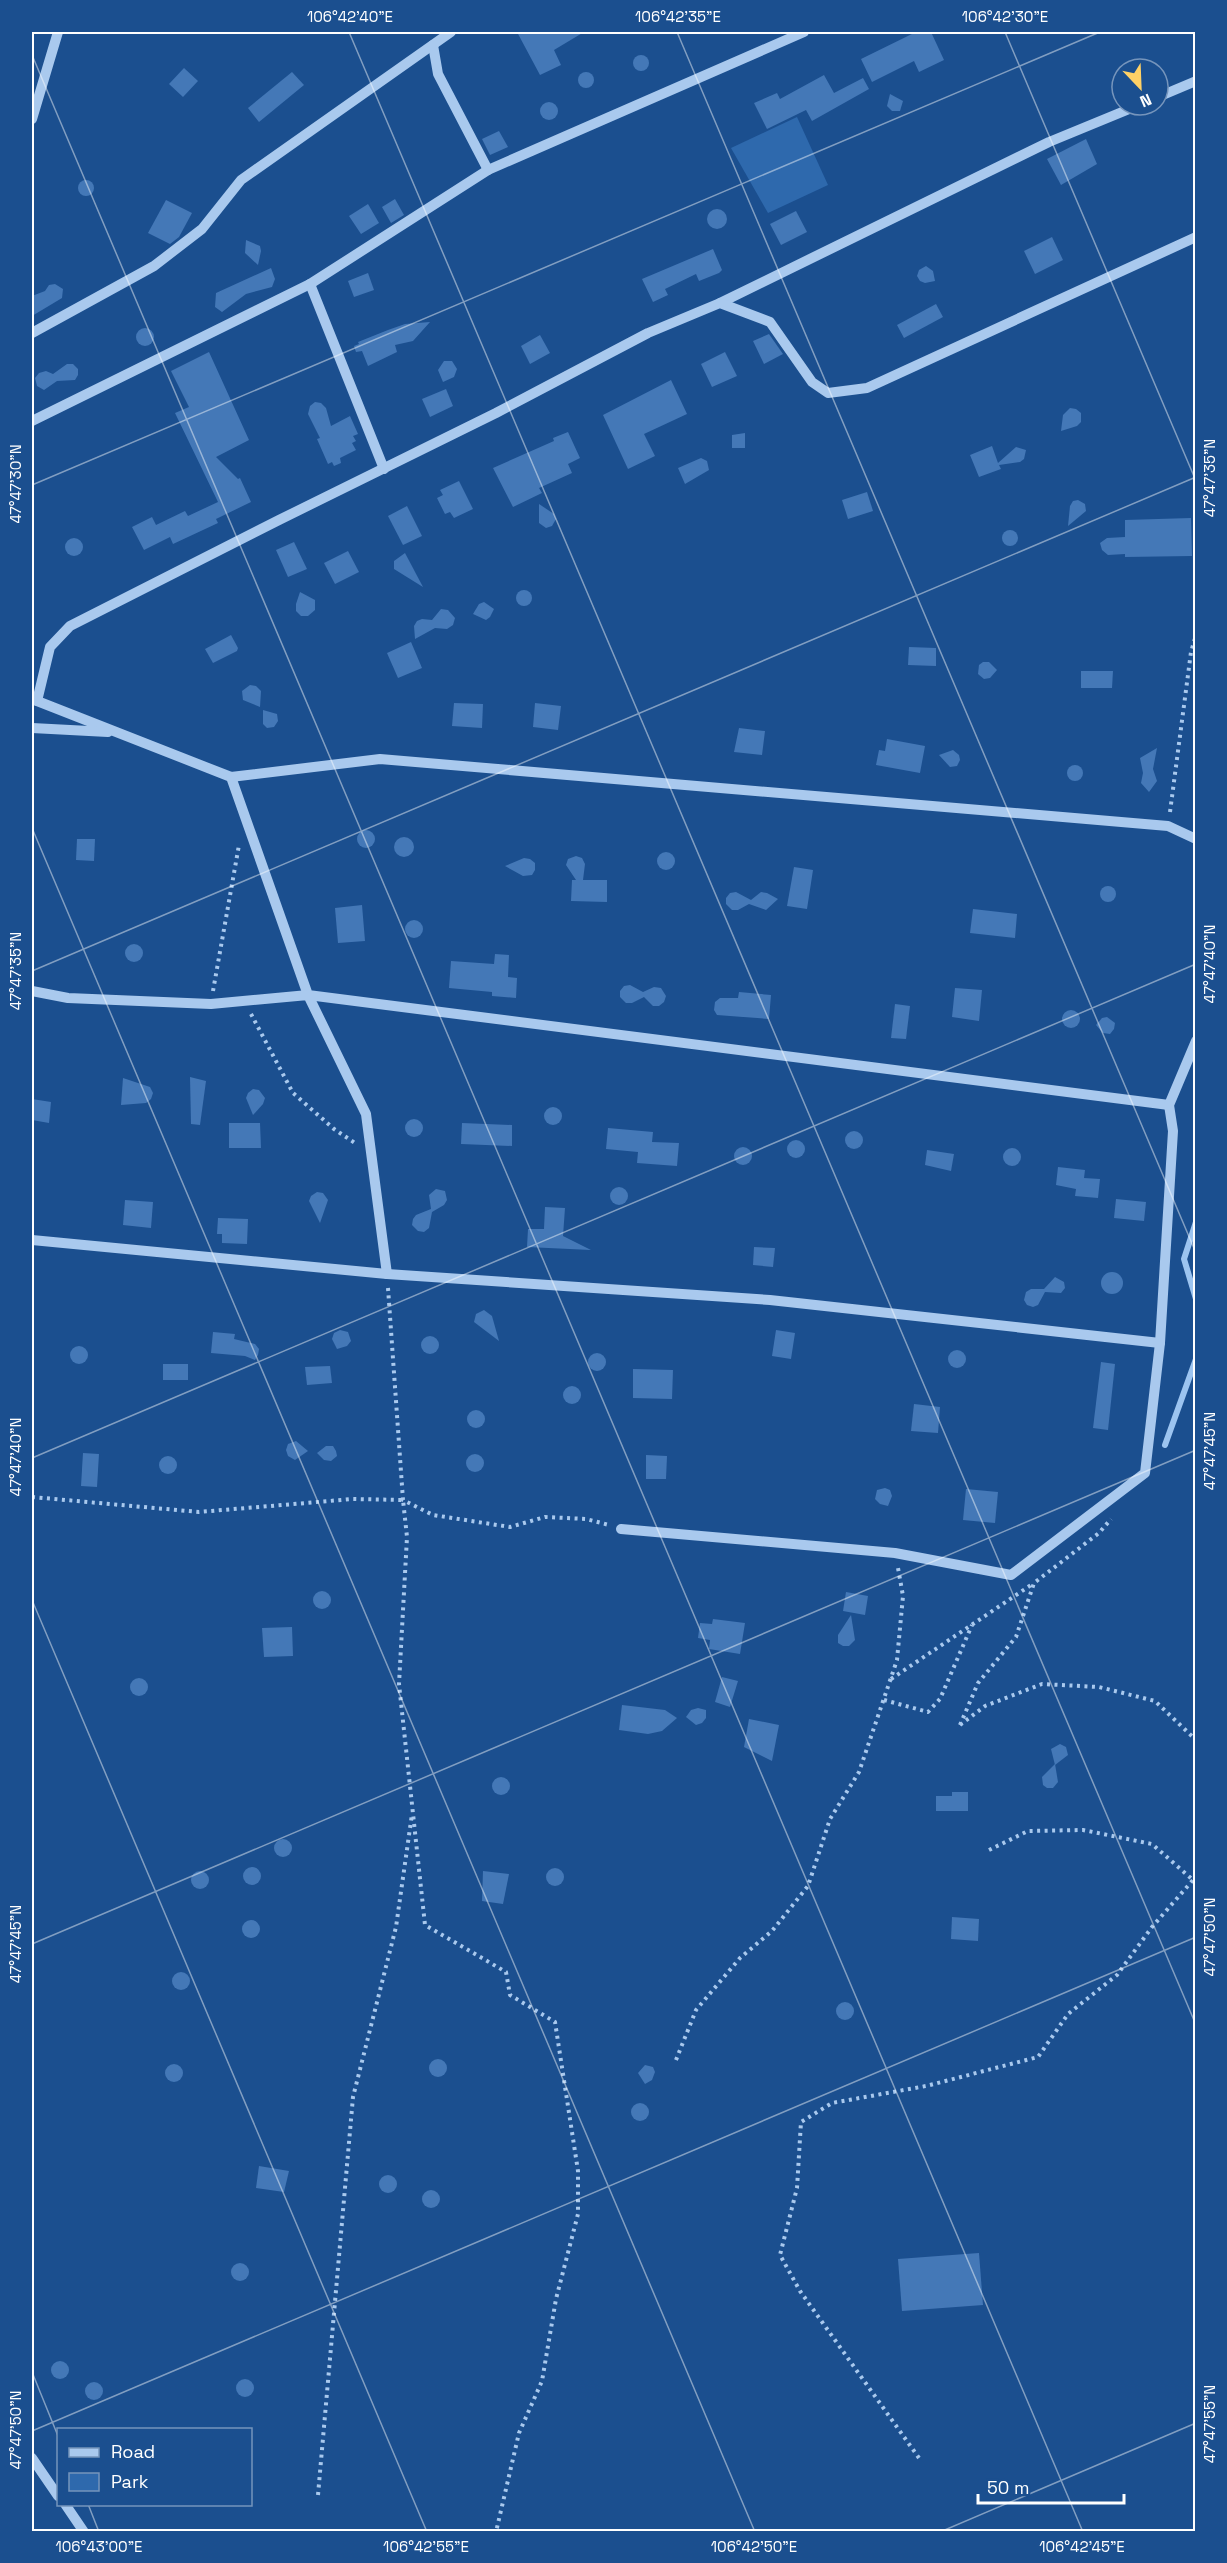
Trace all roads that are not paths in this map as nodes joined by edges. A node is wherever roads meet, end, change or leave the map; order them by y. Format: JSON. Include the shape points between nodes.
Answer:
{"nodes":[{"id":1,"x":58,"y":32,"type":"edge"},
{"id":2,"x":452,"y":32,"type":"edge"},
{"id":3,"x":804,"y":32,"type":"edge"},
{"id":4,"x":433,"y":45,"type":"junction"},
{"id":5,"x":1196,"y":81,"type":"edge"},
{"id":6,"x":35,"y":92,"type":"edge"},
{"id":7,"x":1170,"y":92,"type":"edge"},
{"id":8,"x":1110,"y":117,"type":"edge"},
{"id":9,"x":32,"y":119,"type":"edge"},
{"id":10,"x":488,"y":170,"type":"junction"},
{"id":11,"x":1196,"y":237,"type":"edge"},
{"id":12,"x":310,"y":284,"type":"junction"},
{"id":13,"x":720,"y":303,"type":"junction"},
{"id":14,"x":32,"y":333,"type":"edge"},
{"id":15,"x":32,"y":422,"type":"edge"},
{"id":16,"x":384,"y":469,"type":"junction"},
{"id":17,"x":34,"y":700,"type":"edge"},
{"id":18,"x":32,"y":728,"type":"edge"},
{"id":19,"x":117,"y":732,"type":"junction"},
{"id":20,"x":231,"y":777,"type":"junction"},
{"id":21,"x":1196,"y":839,"type":"edge"},
{"id":22,"x":32,"y":991,"type":"edge"},
{"id":23,"x":308,"y":996,"type":"junction"},
{"id":24,"x":1196,"y":1041,"type":"edge"},
{"id":25,"x":1169,"y":1105,"type":"junction"},
{"id":26,"x":32,"y":1240,"type":"edge"},
{"id":27,"x":387,"y":1274,"type":"junction"},
{"id":28,"x":1160,"y":1343,"type":"junction"},
{"id":29,"x":621,"y":1529,"type":"road end"},
{"id":30,"x":32,"y":2458,"type":"edge"},
{"id":31,"x":57,"y":2495,"type":"edge"},
{"id":32,"x":66,"y":2506,"type":"edge"},
{"id":33,"x":84,"y":2532,"type":"edge"}],
"edges":[{"from":1,"to":6,"type":"street"},
{"from":2,"to":4,"type":"street"},
{"from":3,"to":10,"type":"street"},
{"from":4,"to":10,"type":"street","via":[[438,74]]},
{"from":4,"to":14,"type":"street","via":[[241,180],[202,229],[154,266]]},
{"from":5,"to":7,"type":"street"},
{"from":6,"to":9,"type":"street"},
{"from":8,"to":13,"type":"street","via":[[1049,142]]},
{"from":10,"to":12,"type":"street"},
{"from":11,"to":13,"type":"street","via":[[867,388],[828,393],[812,382],[770,322]]},
{"from":12,"to":15,"type":"street"},
{"from":12,"to":16,"type":"street"},
{"from":13,"to":16,"type":"street","via":[[648,333]]},
{"from":16,"to":17,"type":"street","via":[[70,626],[50,648]]},
{"from":17,"to":19,"type":"street"},
{"from":18,"to":19,"type":"street"},
{"from":19,"to":20,"type":"street"},
{"from":20,"to":21,"type":"street","via":[[380,759],[1168,826]]},
{"from":20,"to":23,"type":"street"},
{"from":22,"to":23,"type":"street","via":[[68,998],[211,1004]]},
{"from":23,"to":25,"type":"street"},
{"from":23,"to":27,"type":"street","via":[[366,1114]]},
{"from":24,"to":25,"type":"street"},
{"from":25,"to":28,"type":"street","via":[[1173,1131]]},
{"from":26,"to":27,"type":"street"},
{"from":27,"to":28,"type":"street","via":[[770,1300]]},
{"from":28,"to":29,"type":"street","via":[[1145,1473],[1011,1575],[895,1553]]},
{"from":30,"to":31,"type":"street"},
{"from":32,"to":33,"type":"street"}]}
